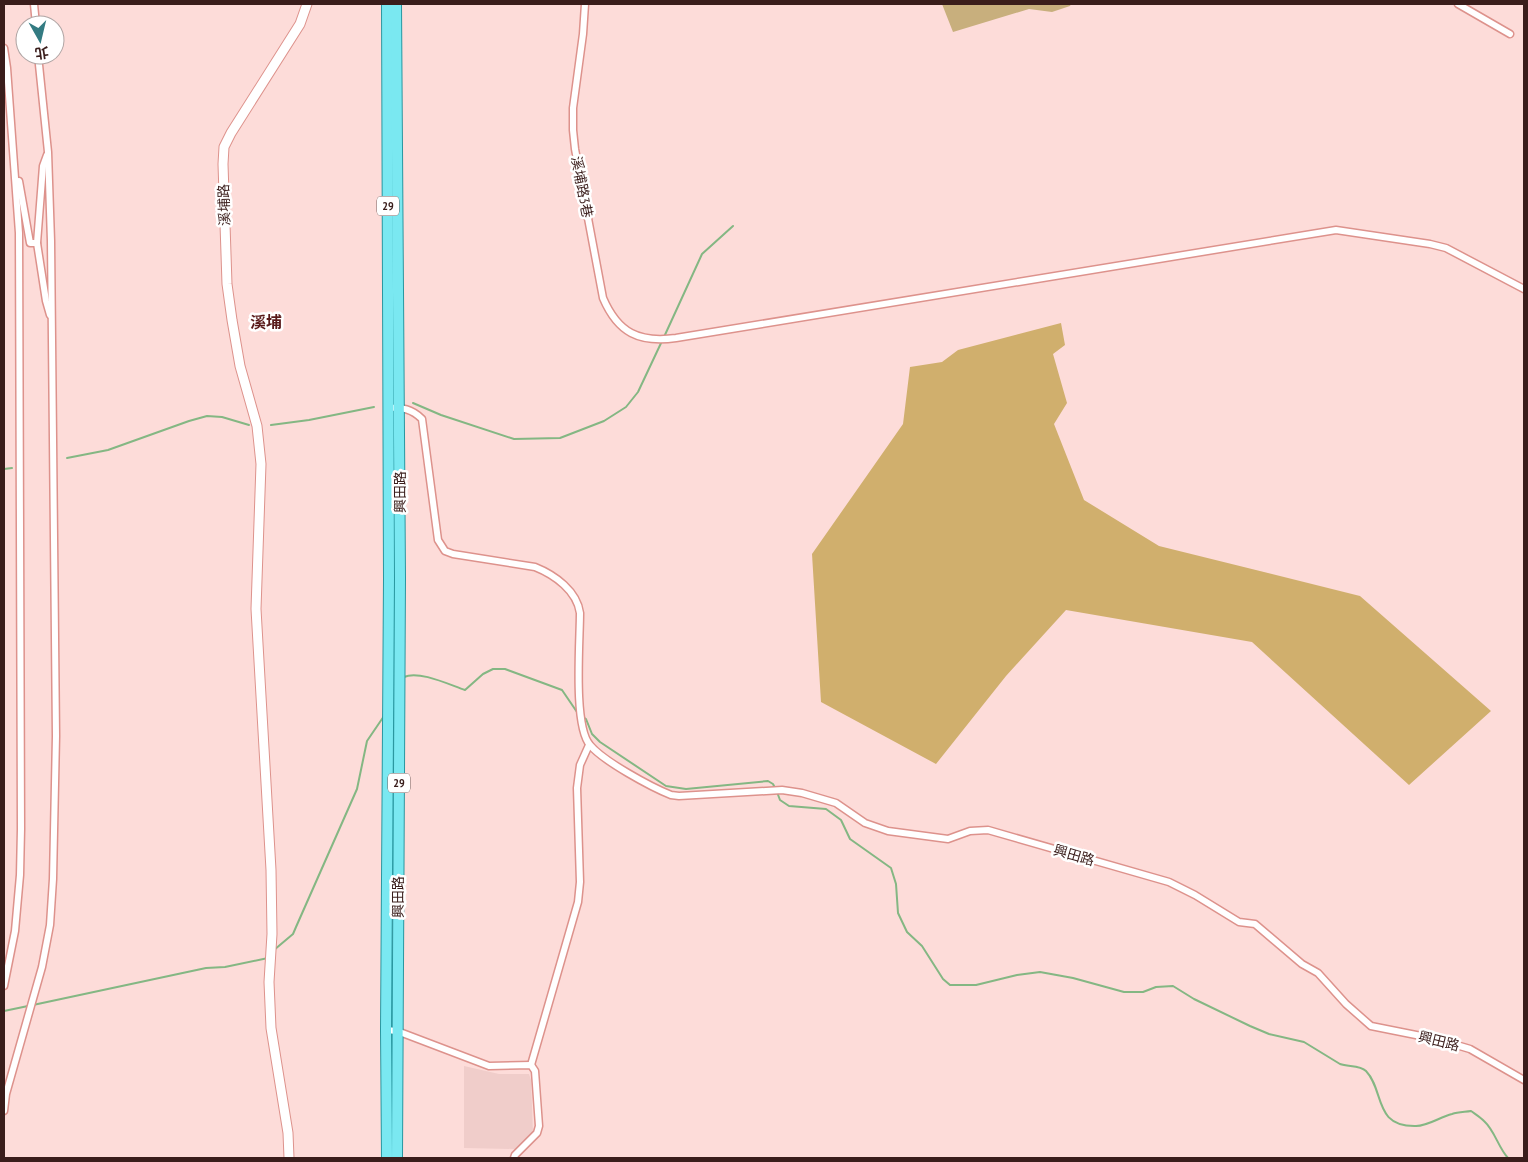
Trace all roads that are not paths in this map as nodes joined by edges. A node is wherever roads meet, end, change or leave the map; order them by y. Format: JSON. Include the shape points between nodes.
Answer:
{"nodes":[{"id":1,"x":306,"y":4,"type":"edge"},
{"id":2,"x":387,"y":4,"type":"edge"},
{"id":3,"x":396,"y":4,"type":"edge"},
{"id":4,"x":585,"y":4,"type":"edge"},
{"id":5,"x":1458,"y":4,"type":"edge"},
{"id":6,"x":1510,"y":34,"type":"dead end"},
{"id":7,"x":4,"y":48,"type":"edge"},
{"id":8,"x":39,"y":65,"type":"edge"},
{"id":9,"x":48,"y":152,"type":"junction"},
{"id":10,"x":14,"y":166,"type":"junction"},
{"id":11,"x":37,"y":243,"type":"junction"},
{"id":12,"x":1524,"y":289,"type":"edge"},
{"id":13,"x":52,"y":321,"type":"junction"},
{"id":14,"x":400,"y":407,"type":"junction"},
{"id":15,"x":388,"y":408,"type":"junction"},
{"id":16,"x":589,"y":745,"type":"junction"},
{"id":17,"x":4,"y":986,"type":"edge"},
{"id":18,"x":392,"y":1030,"type":"junction"},
{"id":19,"x":531,"y":1065,"type":"junction"},
{"id":20,"x":1524,"y":1080,"type":"edge"},
{"id":21,"x":4,"y":1111,"type":"edge"},
{"id":22,"x":289,"y":1158,"type":"edge"},
{"id":23,"x":387,"y":1158,"type":"edge"},
{"id":24,"x":397,"y":1158,"type":"edge"},
{"id":25,"x":514,"y":1158,"type":"edge"}],
"edges":[{"from":1,"to":22,"type":"street","name":"溪埔路","via":[[300,24],[224,147],[228,293],[240,366],[257,426],[261,464],[256,610],[271,870],[270,1010]]},
{"from":2,"to":15,"type":"main road","number":"29"},
{"from":3,"to":14,"type":"main road","number":"29"},
{"from":4,"to":12,"type":"street","name":"溪埔路3巷","via":[[573,108],[575,148],[603,298],[619,324],[637,336],[667,339],[1336,230],[1446,248]]},
{"from":5,"to":6,"type":"street"},
{"from":7,"to":10,"type":"street"},
{"from":8,"to":9,"type":"street"},
{"from":9,"to":11,"type":"street","via":[[43,166]]},
{"from":9,"to":13,"type":"street"},
{"from":10,"to":11,"type":"street","via":[[30,243]]},
{"from":10,"to":17,"type":"street","via":[[19,234],[22,829],[15,931]]},
{"from":11,"to":13,"type":"street"},
{"from":13,"to":21,"type":"street","via":[[56,736],[53,879],[50,925],[42,967]]},
{"from":14,"to":15,"type":"street"},
{"from":14,"to":16,"type":"street","name":"興田路","via":[[413,411],[422,419],[438,540],[445,551],[545,571],[564,585],[579,605],[580,716]]},
{"from":14,"to":18,"type":"main road","name":"興田路","number":"29"},
{"from":15,"to":18,"type":"main road","name":"興田路","number":"29"},
{"from":16,"to":19,"type":"street","via":[[580,765],[577,788],[578,902]]},
{"from":16,"to":20,"type":"street","name":"興田路","via":[[610,762],[671,795],[782,790],[802,793],[836,803],[865,823],[888,832],[948,838],[979,829],[988,830],[1169,882],[1239,922],[1255,924],[1302,964],[1318,973],[1371,1026],[1470,1049]]},
{"from":18,"to":19,"type":"street","via":[[489,1066]]},
{"from":18,"to":23,"type":"main road","name":"興田路","number":"29"},
{"from":18,"to":24,"type":"main road","name":"興田路","number":"29"},
{"from":19,"to":25,"type":"street","via":[[535,1070],[537,1133]]}]}
